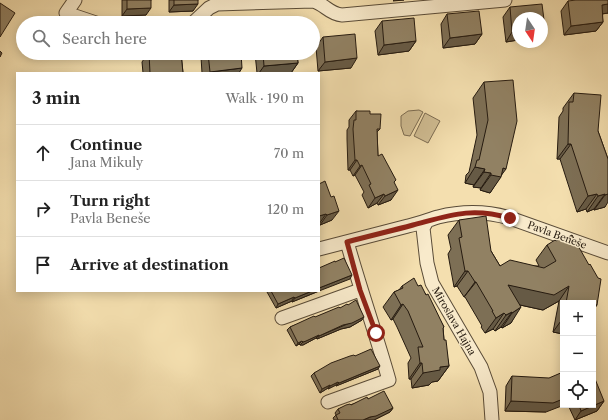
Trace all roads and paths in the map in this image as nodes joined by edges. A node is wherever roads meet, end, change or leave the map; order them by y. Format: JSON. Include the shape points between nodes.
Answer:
{"nodes":[{"id":1,"x":75,"y":0,"type":"edge"},
{"id":2,"x":505,"y":0,"type":"edge"},
{"id":3,"x":480,"y":1,"type":"edge"},
{"id":4,"x":205,"y":5,"type":"edge"},
{"id":5,"x":380,"y":6,"type":"edge"},
{"id":6,"x":75,"y":16,"type":"edge"},
{"id":7,"x":197,"y":16,"type":"edge"},
{"id":8,"x":427,"y":221,"type":"junction"},
{"id":9,"x":347,"y":242,"type":"junction"},
{"id":10,"x":320,"y":249,"type":"edge"},
{"id":11,"x":608,"y":253,"type":"edge"},
{"id":12,"x":360,"y":290,"type":"junction"},
{"id":13,"x":282,"y":318,"type":"dead end"},
{"id":14,"x":328,"y":402,"type":"dead end"},
{"id":15,"x":492,"y":420,"type":"edge"}],
"edges":[{"from":1,"to":6,"type":"street","via":[[66,13]]},
{"from":2,"to":3,"type":"street"},
{"from":3,"to":5,"type":"street"},
{"from":4,"to":5,"type":"street","via":[[310,1],[318,2],[331,13],[338,15]]},
{"from":4,"to":7,"type":"street"},
{"from":8,"to":9,"type":"street","name":"Pavla Beneše"},
{"from":8,"to":11,"type":"street","name":"Pavla Beneše","via":[[460,213],[497,214]]},
{"from":8,"to":15,"type":"street","name":"Miroslava Hajna","via":[[423,228],[432,283],[481,367],[490,392]]},
{"from":9,"to":10,"type":"street","name":"Pavla Beneše"},
{"from":9,"to":12,"type":"street"},
{"from":12,"to":13,"type":"street"},
{"from":12,"to":14,"type":"street","via":[[376,333],[389,380]]}]}
